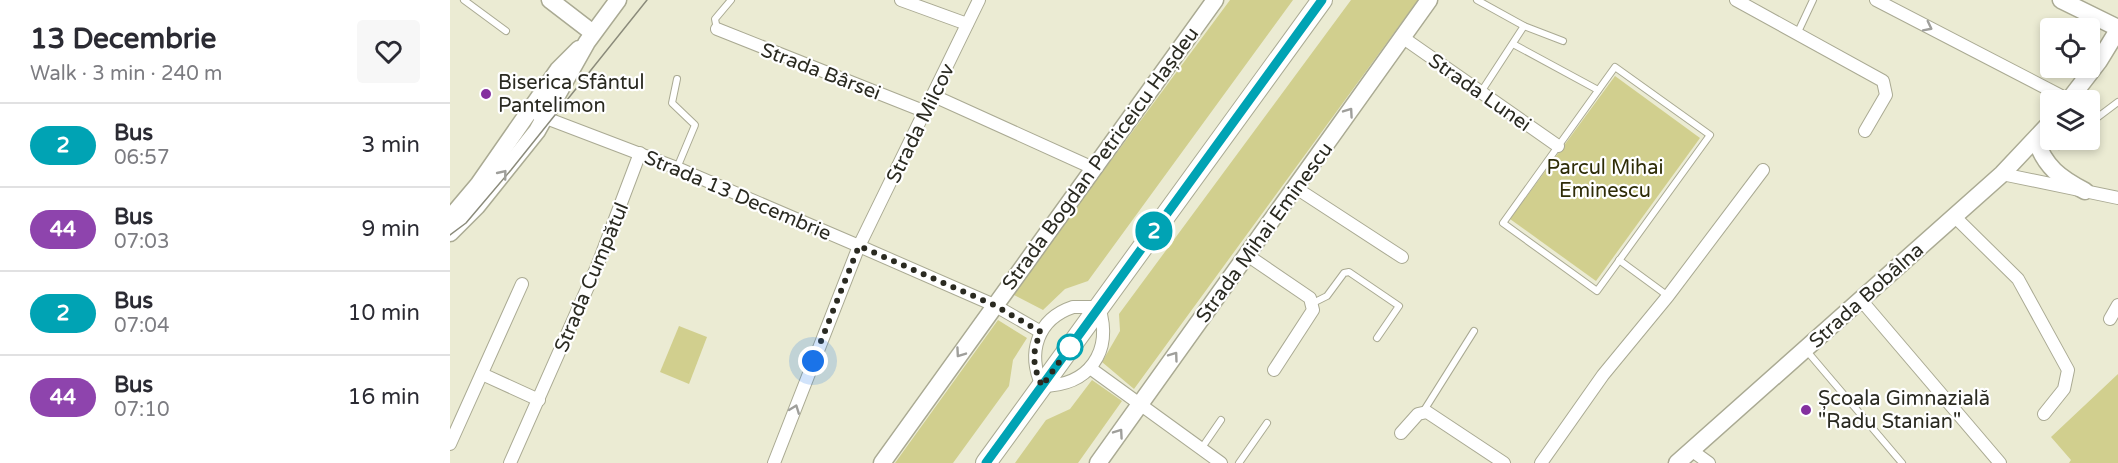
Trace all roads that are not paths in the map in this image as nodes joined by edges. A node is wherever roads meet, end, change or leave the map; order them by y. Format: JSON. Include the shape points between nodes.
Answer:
{"nodes":[{"id":1,"x":464,"y":0,"type":"edge"},
{"id":2,"x":549,"y":0,"type":"edge"},
{"id":3,"x":618,"y":0,"type":"edge"},
{"id":4,"x":731,"y":0,"type":"edge"},
{"id":5,"x":901,"y":0,"type":"edge"},
{"id":6,"x":978,"y":0,"type":"edge"},
{"id":7,"x":1215,"y":0,"type":"edge"},
{"id":8,"x":1322,"y":0,"type":"edge"},
{"id":9,"x":1429,"y":0,"type":"edge"},
{"id":10,"x":1477,"y":0,"type":"edge"},
{"id":11,"x":1736,"y":0,"type":"edge"},
{"id":12,"x":1813,"y":0,"type":"edge"},
{"id":13,"x":1876,"y":0,"type":"edge"},
{"id":14,"x":2061,"y":0,"type":"edge"},
{"id":15,"x":968,"y":24,"type":"junction"},
{"id":16,"x":1524,"y":26,"type":"junction"},
{"id":17,"x":717,"y":29,"type":"joint"},
{"id":18,"x":2118,"y":29,"type":"edge"},
{"id":19,"x":506,"y":31,"type":"dead end"},
{"id":20,"x":1798,"y":32,"type":"junction"},
{"id":21,"x":1402,"y":37,"type":"junction"},
{"id":22,"x":590,"y":38,"type":"junction"},
{"id":23,"x":1563,"y":41,"type":"dead end"},
{"id":24,"x":1513,"y":44,"type":"junction"},
{"id":25,"x":677,"y":79,"type":"dead end"},
{"id":26,"x":1599,"y":90,"type":"junction"},
{"id":27,"x":2050,"y":90,"type":"edge"},
{"id":28,"x":2077,"y":90,"type":"edge"},
{"id":29,"x":1481,"y":92,"type":"junction"},
{"id":30,"x":934,"y":96,"type":"junction"},
{"id":31,"x":2118,"y":102,"type":"edge"},
{"id":32,"x":926,"y":112,"type":"junction"},
{"id":33,"x":537,"y":114,"type":"junction"},
{"id":34,"x":2100,"y":116,"type":"edge"},
{"id":35,"x":1865,"y":131,"type":"dead end"},
{"id":36,"x":2040,"y":135,"type":"edge"},
{"id":37,"x":2036,"y":140,"type":"junction"},
{"id":38,"x":1558,"y":146,"type":"junction"},
{"id":39,"x":640,"y":153,"type":"junction"},
{"id":40,"x":677,"y":168,"type":"junction"},
{"id":41,"x":1093,"y":168,"type":"junction"},
{"id":42,"x":1763,"y":170,"type":"dead end"},
{"id":43,"x":2002,"y":174,"type":"junction"},
{"id":44,"x":1296,"y":188,"type":"junction"},
{"id":45,"x":2085,"y":191,"type":"junction"},
{"id":46,"x":2118,"y":198,"type":"edge"},
{"id":47,"x":1955,"y":217,"type":"junction"},
{"id":48,"x":450,"y":218,"type":"edge"},
{"id":49,"x":450,"y":233,"type":"edge"},
{"id":50,"x":859,"y":246,"type":"junction"},
{"id":51,"x":1247,"y":255,"type":"junction"},
{"id":52,"x":1402,"y":257,"type":"dead end"},
{"id":53,"x":1619,"y":260,"type":"junction"},
{"id":54,"x":522,"y":284,"type":"dead end"},
{"id":55,"x":1668,"y":296,"type":"junction"},
{"id":56,"x":1861,"y":300,"type":"junction"},
{"id":57,"x":1313,"y":303,"type":"junction"},
{"id":58,"x":994,"y":305,"type":"junction"},
{"id":59,"x":2118,"y":305,"type":"edge"},
{"id":60,"x":1099,"y":307,"type":"junction"},
{"id":61,"x":2110,"y":319,"type":"dead end"},
{"id":62,"x":1474,"y":331,"type":"dead end"},
{"id":63,"x":1041,"y":332,"type":"junction"},
{"id":64,"x":1377,"y":338,"type":"dead end"},
{"id":65,"x":1805,"y":350,"type":"junction"},
{"id":66,"x":1090,"y":368,"type":"junction"},
{"id":67,"x":1274,"y":370,"type":"dead end"},
{"id":68,"x":482,"y":374,"type":"junction"},
{"id":69,"x":1042,"y":386,"type":"junction"},
{"id":70,"x":539,"y":400,"type":"junction"},
{"id":71,"x":1140,"y":403,"type":"junction"},
{"id":72,"x":1423,"y":412,"type":"junction"},
{"id":73,"x":2044,"y":414,"type":"dead end"},
{"id":74,"x":1221,"y":420,"type":"dead end"},
{"id":75,"x":1267,"y":423,"type":"dead end"},
{"id":76,"x":1401,"y":433,"type":"dead end"},
{"id":77,"x":450,"y":444,"type":"edge"},
{"id":78,"x":1201,"y":449,"type":"junction"},
{"id":79,"x":1691,"y":450,"type":"junction"},
{"id":80,"x":510,"y":463,"type":"edge"},
{"id":81,"x":774,"y":463,"type":"edge"},
{"id":82,"x":882,"y":463,"type":"edge"},
{"id":83,"x":986,"y":463,"type":"edge"},
{"id":84,"x":1098,"y":463,"type":"edge"},
{"id":85,"x":1221,"y":463,"type":"edge"},
{"id":86,"x":1239,"y":463,"type":"edge"},
{"id":87,"x":1504,"y":463,"type":"edge"},
{"id":88,"x":1541,"y":463,"type":"edge"},
{"id":89,"x":1677,"y":463,"type":"edge"},
{"id":90,"x":1709,"y":463,"type":"edge"},
{"id":91,"x":1902,"y":463,"type":"edge"},
{"id":92,"x":2000,"y":463,"type":"edge"}],
"edges":[{"from":1,"to":19,"type":"lane"},
{"from":2,"to":22,"type":"street"},
{"from":3,"to":22,"type":"street"},
{"from":4,"to":17,"type":"lane","via":[[715,19]]},
{"from":5,"to":15,"type":"street"},
{"from":6,"to":15,"type":"street","name":"Strada Milcov"},
{"from":7,"to":41,"type":"street","name":"Strada Bogdan Petriceicu Hașdeu"},
{"from":8,"to":60,"type":"main road"},
{"from":9,"to":21,"type":"street","name":"Strada Mihai Eminescu"},
{"from":10,"to":16,"type":"lane"},
{"from":11,"to":20,"type":"street"},
{"from":12,"to":20,"type":"lane"},
{"from":13,"to":27,"type":"street","one_way":true},
{"from":14,"to":18,"type":"street"},
{"from":15,"to":30,"type":"street","name":"Strada Milcov"},
{"from":16,"to":23,"type":"lane"},
{"from":16,"to":24,"type":"lane"},
{"from":17,"to":32,"type":"street","name":"Strada Bârsei"},
{"from":18,"to":28,"type":"street"},
{"from":20,"to":35,"type":"street","via":[[1883,81],[1886,95]]},
{"from":21,"to":29,"type":"street","name":"Strada Lunei"},
{"from":44,"to":21,"type":"street","name":"Strada Mihai Eminescu","one_way":true},
{"from":22,"to":33,"type":"street"},
{"from":24,"to":26,"type":"lane"},
{"from":24,"to":29,"type":"lane"},
{"from":25,"to":40,"type":"lane","via":[[672,103],[695,125]]},
{"from":26,"to":38,"type":"lane"},
{"from":26,"to":53,"type":"lane","via":[[1615,67],[1710,135]]},
{"from":29,"to":38,"type":"street","name":"Strada Lunei"},
{"from":30,"to":32,"type":"street","name":"Strada Milcov"},
{"from":30,"to":41,"type":"street"},
{"from":31,"to":34,"type":"lane"},
{"from":32,"to":50,"type":"street","name":"Strada Milcov"},
{"from":33,"to":39,"type":"street","name":"Strada 13 Decembrie"},
{"from":33,"to":48,"type":"street"},
{"from":49,"to":33,"type":"street","one_way":true,"via":[[537,131]]},
{"from":36,"to":37,"type":"street","name":"Strada Bobâlna"},
{"from":37,"to":43,"type":"street","name":"Strada Bobâlna"},
{"from":37,"to":45,"type":"street","via":[[2050,168]]},
{"from":38,"to":53,"type":"lane","via":[[1503,223],[1597,291]]},
{"from":39,"to":40,"type":"street","name":"Strada 13 Decembrie"},
{"from":39,"to":70,"type":"street","name":"Strada Cumpătul","via":[[598,264]]},
{"from":40,"to":50,"type":"street","name":"Strada 13 Decembrie"},
{"from":41,"to":58,"type":"street","name":"Strada Bogdan Petriceicu Hașdeu"},
{"from":42,"to":55,"type":"street"},
{"from":43,"to":45,"type":"street"},
{"from":43,"to":47,"type":"street","name":"Strada Bobâlna"},
{"from":44,"to":51,"type":"street","name":"Strada Mihai Eminescu"},
{"from":44,"to":52,"type":"street"},
{"from":45,"to":46,"type":"street"},
{"from":47,"to":56,"type":"street","name":"Strada Bobâlna"},
{"from":47,"to":73,"type":"street","via":[[2018,279],[2068,370],[2064,389]]},
{"from":50,"to":58,"type":"street","name":"Strada 13 Decembrie"},
{"from":81,"to":50,"type":"street","name":"Strada Milcov","one_way":true},
{"from":51,"to":57,"type":"street"},
{"from":71,"to":51,"type":"street","name":"Strada Mihai Eminescu","one_way":true},
{"from":53,"to":55,"type":"lane"},
{"from":54,"to":68,"type":"street"},
{"from":55,"to":88,"type":"street","via":[[1603,375]]},
{"from":56,"to":65,"type":"street","name":"Strada Bobâlna"},
{"from":56,"to":92,"type":"street"},
{"from":57,"to":64,"type":"lane","via":[[1323,300],[1349,272],[1399,306]]},
{"from":57,"to":67,"type":"street","via":[[1311,315]]},
{"from":58,"to":63,"type":"street","name":"Strada 13 Decembrie"},
{"from":58,"to":82,"type":"street","name":"Strada Bogdan Petriceicu Hașdeu","one_way":true},
{"from":59,"to":61,"type":"street"},
{"from":60,"to":63,"type":"street","via":[[1061,312]]},
{"from":60,"to":66,"type":"street","via":[[1103,337]]},
{"from":60,"to":69,"type":"main road"},
{"from":62,"to":72,"type":"lane"},
{"from":63,"to":69,"type":"street","via":[[1034,361]]},
{"from":65,"to":79,"type":"street","name":"Strada Bobâlna"},
{"from":65,"to":91,"type":"lane"},
{"from":66,"to":69,"type":"street","via":[[1068,383]]},
{"from":66,"to":71,"type":"street"},
{"from":68,"to":70,"type":"street"},
{"from":68,"to":77,"type":"street"},
{"from":69,"to":83,"type":"main road"},
{"from":70,"to":80,"type":"street","name":"Strada Cumpătul"},
{"from":71,"to":78,"type":"street"},
{"from":84,"to":71,"type":"street","name":"Strada Mihai Eminescu","one_way":true},
{"from":72,"to":76,"type":"street"},
{"from":72,"to":87,"type":"street","via":[[1432,414]]},
{"from":74,"to":78,"type":"lane"},
{"from":75,"to":86,"type":"lane"},
{"from":78,"to":85,"type":"street"},
{"from":79,"to":89,"type":"street","name":"Strada Bobâlna"},
{"from":79,"to":90,"type":"street"}]}
